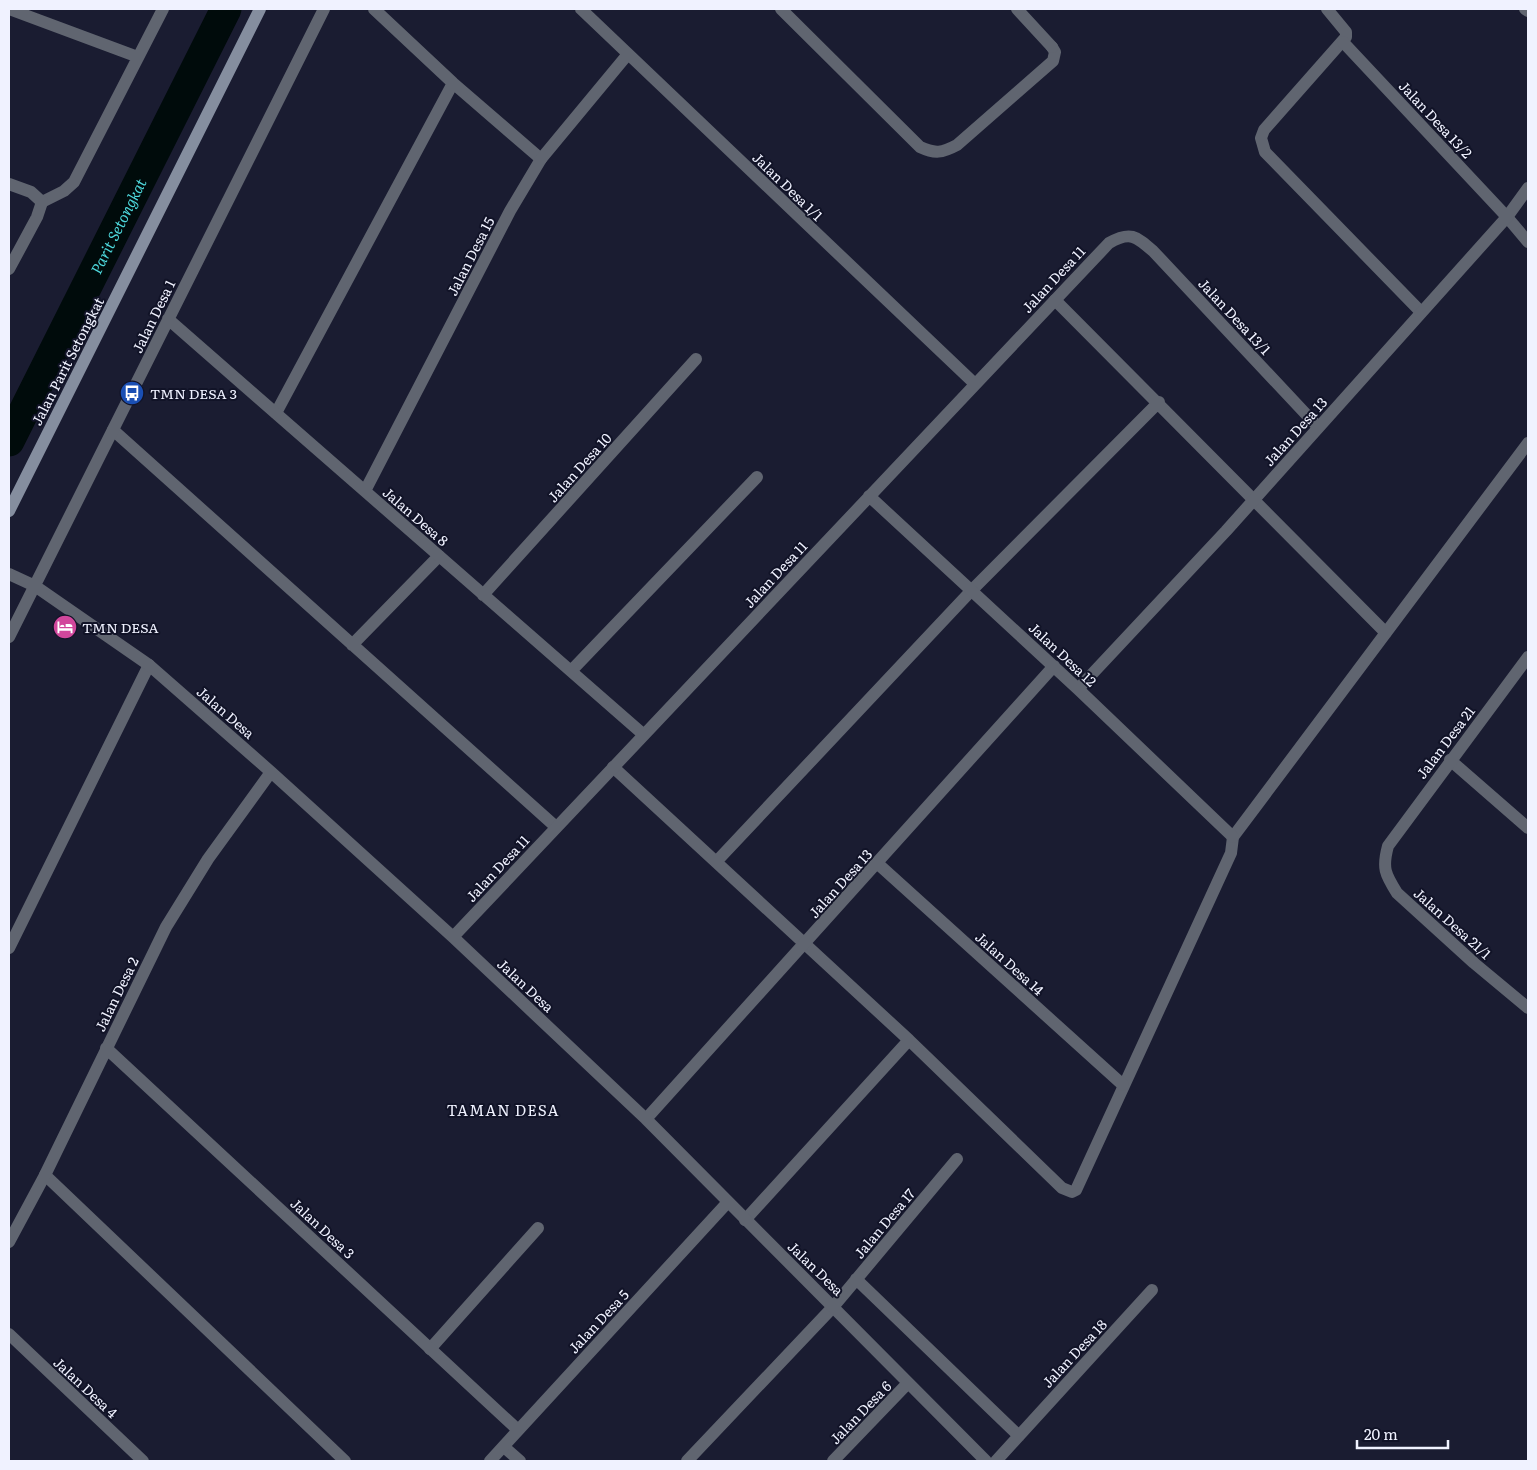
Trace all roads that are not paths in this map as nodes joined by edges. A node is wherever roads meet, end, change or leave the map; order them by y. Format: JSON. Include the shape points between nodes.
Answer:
{"nodes":[{"id":1,"x":9,"y":9,"type":"edge"},
{"id":2,"x":163,"y":9,"type":"edge"},
{"id":3,"x":260,"y":9,"type":"edge"},
{"id":4,"x":324,"y":9,"type":"edge"},
{"id":5,"x":374,"y":9,"type":"edge"},
{"id":6,"x":581,"y":9,"type":"edge"},
{"id":7,"x":781,"y":9,"type":"edge"},
{"id":8,"x":1017,"y":9,"type":"edge"},
{"id":9,"x":1327,"y":9,"type":"edge"},
{"id":10,"x":1525,"y":9,"type":"edge"},
{"id":11,"x":1528,"y":12,"type":"edge"},
{"id":12,"x":1343,"y":42,"type":"junction"},
{"id":13,"x":628,"y":54,"type":"junction"},
{"id":14,"x":138,"y":57,"type":"junction"},
{"id":15,"x":453,"y":83,"type":"junction"},
{"id":16,"x":541,"y":158,"type":"junction"},
{"id":17,"x":9,"y":184,"type":"edge"},
{"id":18,"x":1528,"y":188,"type":"edge"},
{"id":19,"x":42,"y":202,"type":"junction"},
{"id":20,"x":1507,"y":217,"type":"junction"},
{"id":21,"x":1123,"y":236,"type":"joint"},
{"id":22,"x":1528,"y":242,"type":"edge"},
{"id":23,"x":9,"y":269,"type":"edge"},
{"id":24,"x":1055,"y":300,"type":"junction"},
{"id":25,"x":1422,"y":312,"type":"junction"},
{"id":26,"x":168,"y":319,"type":"junction"},
{"id":27,"x":696,"y":359,"type":"dead end"},
{"id":28,"x":975,"y":384,"type":"junction"},
{"id":29,"x":1159,"y":402,"type":"junction"},
{"id":30,"x":276,"y":413,"type":"junction"},
{"id":31,"x":1318,"y":428,"type":"junction"},
{"id":32,"x":113,"y":430,"type":"junction"},
{"id":33,"x":1528,"y":443,"type":"edge"},
{"id":34,"x":757,"y":477,"type":"dead end"},
{"id":35,"x":365,"y":491,"type":"junction"},
{"id":36,"x":869,"y":496,"type":"junction"},
{"id":37,"x":1253,"y":500,"type":"junction"},
{"id":38,"x":9,"y":512,"type":"edge"},
{"id":39,"x":439,"y":556,"type":"junction"},
{"id":40,"x":9,"y":574,"type":"edge"},
{"id":41,"x":35,"y":586,"type":"junction"},
{"id":42,"x":971,"y":591,"type":"junction"},
{"id":43,"x":483,"y":595,"type":"junction"},
{"id":44,"x":1386,"y":633,"type":"junction"},
{"id":45,"x":9,"y":637,"type":"edge"},
{"id":46,"x":352,"y":645,"type":"junction"},
{"id":47,"x":1528,"y":656,"type":"edge"},
{"id":48,"x":149,"y":665,"type":"junction"},
{"id":49,"x":1054,"y":666,"type":"junction"},
{"id":50,"x":571,"y":671,"type":"junction"},
{"id":51,"x":1078,"y":689,"type":"junction"},
{"id":52,"x":644,"y":735,"type":"junction"},
{"id":53,"x":1450,"y":760,"type":"junction"},
{"id":54,"x":613,"y":767,"type":"junction"},
{"id":55,"x":272,"y":772,"type":"junction"},
{"id":56,"x":556,"y":828,"type":"junction"},
{"id":57,"x":1528,"y":828,"type":"edge"},
{"id":58,"x":1233,"y":838,"type":"junction"},
{"id":59,"x":1388,"y":846,"type":"joint"},
{"id":60,"x":716,"y":862,"type":"junction"},
{"id":61,"x":878,"y":863,"type":"junction"},
{"id":62,"x":453,"y":937,"type":"junction"},
{"id":63,"x":805,"y":944,"type":"junction"},
{"id":64,"x":9,"y":948,"type":"edge"},
{"id":65,"x":1528,"y":1008,"type":"edge"},
{"id":66,"x":909,"y":1040,"type":"junction"},
{"id":67,"x":106,"y":1048,"type":"junction"},
{"id":68,"x":1123,"y":1085,"type":"junction"},
{"id":69,"x":646,"y":1119,"type":"junction"},
{"id":70,"x":957,"y":1159,"type":"dead end"},
{"id":71,"x":44,"y":1175,"type":"junction"},
{"id":72,"x":728,"y":1202,"type":"junction"},
{"id":73,"x":745,"y":1220,"type":"junction"},
{"id":74,"x":538,"y":1228,"type":"dead end"},
{"id":75,"x":9,"y":1242,"type":"edge"},
{"id":76,"x":856,"y":1279,"type":"junction"},
{"id":77,"x":1152,"y":1290,"type":"dead end"},
{"id":78,"x":834,"y":1306,"type":"junction"},
{"id":79,"x":9,"y":1334,"type":"edge"},
{"id":80,"x":430,"y":1349,"type":"junction"},
{"id":81,"x":908,"y":1383,"type":"junction"},
{"id":82,"x":518,"y":1430,"type":"junction"},
{"id":83,"x":1018,"y":1436,"type":"junction"},
{"id":84,"x":504,"y":1447,"type":"junction"},
{"id":85,"x":979,"y":1459,"type":"edge"},
{"id":86,"x":143,"y":1461,"type":"edge"},
{"id":87,"x":345,"y":1461,"type":"edge"},
{"id":88,"x":490,"y":1461,"type":"edge"},
{"id":89,"x":520,"y":1461,"type":"edge"},
{"id":90,"x":687,"y":1461,"type":"edge"},
{"id":91,"x":833,"y":1461,"type":"edge"},
{"id":92,"x":996,"y":1461,"type":"edge"}],
"edges":[{"from":1,"to":14,"type":"street"},
{"from":2,"to":14,"type":"street"},
{"from":3,"to":38,"type":"street","name":"Jalan Parit Setongkat"},
{"from":4,"to":26,"type":"street","name":"Jalan Desa 1"},
{"from":5,"to":15,"type":"street"},
{"from":6,"to":13,"type":"street","name":"Jalan Desa 1/1"},
{"from":7,"to":8,"type":"street","via":[[920,147],[933,153],[944,152],[957,145],[1052,60],[1055,52],[1052,46]]},
{"from":9,"to":12,"type":"street","via":[[1346,32]]},
{"from":10,"to":11,"type":"street"},
{"from":12,"to":20,"type":"street","name":"Jalan Desa 13/2"},
{"from":12,"to":25,"type":"street","via":[[1264,130],[1261,144],[1265,152]]},
{"from":13,"to":16,"type":"street","name":"Jalan Desa 15"},
{"from":13,"to":28,"type":"street","name":"Jalan Desa 1/1"},
{"from":14,"to":19,"type":"street","via":[[74,182]]},
{"from":15,"to":16,"type":"street"},
{"from":15,"to":30,"type":"street"},
{"from":16,"to":35,"type":"street","name":"Jalan Desa 15","via":[[510,211]]},
{"from":17,"to":19,"type":"street","via":[[31,192]]},
{"from":18,"to":20,"type":"street","name":"Jalan Desa 13"},
{"from":19,"to":23,"type":"street"},
{"from":20,"to":22,"type":"street","name":"Jalan Desa 13/2"},
{"from":20,"to":25,"type":"street","name":"Jalan Desa 13"},
{"from":21,"to":24,"type":"street","name":"Jalan Desa 11","via":[[1109,243]]},
{"from":21,"to":31,"type":"street","name":"Jalan Desa 13/1","via":[[1137,238],[1153,251]]},
{"from":24,"to":28,"type":"street","name":"Jalan Desa 11"},
{"from":24,"to":29,"type":"street"},
{"from":25,"to":31,"type":"street","name":"Jalan Desa 13"},
{"from":26,"to":30,"type":"street","name":"Jalan Desa 8"},
{"from":26,"to":32,"type":"street","name":"Jalan Desa 1"},
{"from":27,"to":43,"type":"street","name":"Jalan Desa 10"},
{"from":28,"to":36,"type":"street","name":"Jalan Desa 11"},
{"from":29,"to":37,"type":"street"},
{"from":29,"to":42,"type":"street"},
{"from":30,"to":35,"type":"street","name":"Jalan Desa 8"},
{"from":31,"to":37,"type":"street","name":"Jalan Desa 13"},
{"from":32,"to":41,"type":"street","name":"Jalan Desa 1"},
{"from":32,"to":46,"type":"street"},
{"from":33,"to":44,"type":"street"},
{"from":34,"to":50,"type":"street"},
{"from":35,"to":39,"type":"street","name":"Jalan Desa 8"},
{"from":36,"to":42,"type":"street","name":"Jalan Desa 12"},
{"from":36,"to":52,"type":"street","name":"Jalan Desa 11"},
{"from":37,"to":44,"type":"street"},
{"from":37,"to":51,"type":"street","name":"Jalan Desa 13"},
{"from":39,"to":43,"type":"street","name":"Jalan Desa 8"},
{"from":39,"to":46,"type":"street"},
{"from":40,"to":41,"type":"street","name":"Jalan Desa"},
{"from":41,"to":45,"type":"street","name":"Jalan Desa 1"},
{"from":41,"to":48,"type":"street","name":"Jalan Desa"},
{"from":42,"to":49,"type":"street","name":"Jalan Desa 12"},
{"from":42,"to":60,"type":"street"},
{"from":43,"to":50,"type":"street","name":"Jalan Desa 8"},
{"from":44,"to":58,"type":"street"},
{"from":46,"to":56,"type":"street"},
{"from":47,"to":53,"type":"street","name":"Jalan Desa 21"},
{"from":48,"to":55,"type":"street","name":"Jalan Desa"},
{"from":48,"to":64,"type":"street"},
{"from":49,"to":51,"type":"street","name":"Jalan Desa 12"},
{"from":49,"to":61,"type":"street","name":"Jalan Desa 13"},
{"from":50,"to":52,"type":"street","name":"Jalan Desa 8"},
{"from":51,"to":58,"type":"street","name":"Jalan Desa 12"},
{"from":52,"to":54,"type":"street","name":"Jalan Desa 11"},
{"from":53,"to":57,"type":"street"},
{"from":53,"to":59,"type":"street","name":"Jalan Desa 21"},
{"from":54,"to":56,"type":"street","name":"Jalan Desa 11"},
{"from":54,"to":60,"type":"street"},
{"from":55,"to":62,"type":"street","name":"Jalan Desa"},
{"from":55,"to":67,"type":"street","name":"Jalan Desa 2","via":[[208,858],[166,927]]},
{"from":56,"to":62,"type":"street","name":"Jalan Desa 11"},
{"from":58,"to":68,"type":"street","via":[[1231,854]]},
{"from":59,"to":65,"type":"street","name":"Jalan Desa 21/1","via":[[1383,863],[1388,879],[1398,893]]},
{"from":60,"to":63,"type":"street"},
{"from":61,"to":63,"type":"street","name":"Jalan Desa 13"},
{"from":61,"to":68,"type":"street","name":"Jalan Desa 14"},
{"from":62,"to":69,"type":"street","name":"Jalan Desa"},
{"from":63,"to":66,"type":"street"},
{"from":63,"to":69,"type":"street","name":"Jalan Desa 13"},
{"from":66,"to":68,"type":"street","via":[[1067,1192],[1076,1190]]},
{"from":66,"to":73,"type":"street"},
{"from":67,"to":71,"type":"street","name":"Jalan Desa 2"},
{"from":67,"to":80,"type":"street","name":"Jalan Desa 3"},
{"from":69,"to":72,"type":"street","name":"Jalan Desa"},
{"from":70,"to":76,"type":"street","name":"Jalan Desa 17"},
{"from":71,"to":75,"type":"street","name":"Jalan Desa 2"},
{"from":71,"to":87,"type":"street"},
{"from":72,"to":73,"type":"street","name":"Jalan Desa"},
{"from":72,"to":82,"type":"street","name":"Jalan Desa 5"},
{"from":73,"to":78,"type":"street","name":"Jalan Desa"},
{"from":74,"to":80,"type":"street"},
{"from":76,"to":78,"type":"street","name":"Jalan Desa 17"},
{"from":76,"to":83,"type":"street","name":"Jalan Desa"},
{"from":77,"to":83,"type":"street","name":"Jalan Desa 18"},
{"from":78,"to":81,"type":"street","name":"Jalan Desa"},
{"from":78,"to":90,"type":"street","name":"Jalan Desa 17"},
{"from":79,"to":86,"type":"street","name":"Jalan Desa 4"},
{"from":80,"to":82,"type":"street","name":"Jalan Desa 3"},
{"from":81,"to":85,"type":"street","name":"Jalan Desa"},
{"from":81,"to":91,"type":"street","name":"Jalan Desa 6"},
{"from":82,"to":84,"type":"street","name":"Jalan Desa 5"},
{"from":83,"to":92,"type":"street","name":"Jalan Desa 18"},
{"from":84,"to":88,"type":"street","name":"Jalan Desa 5"},
{"from":84,"to":89,"type":"street"}]}
